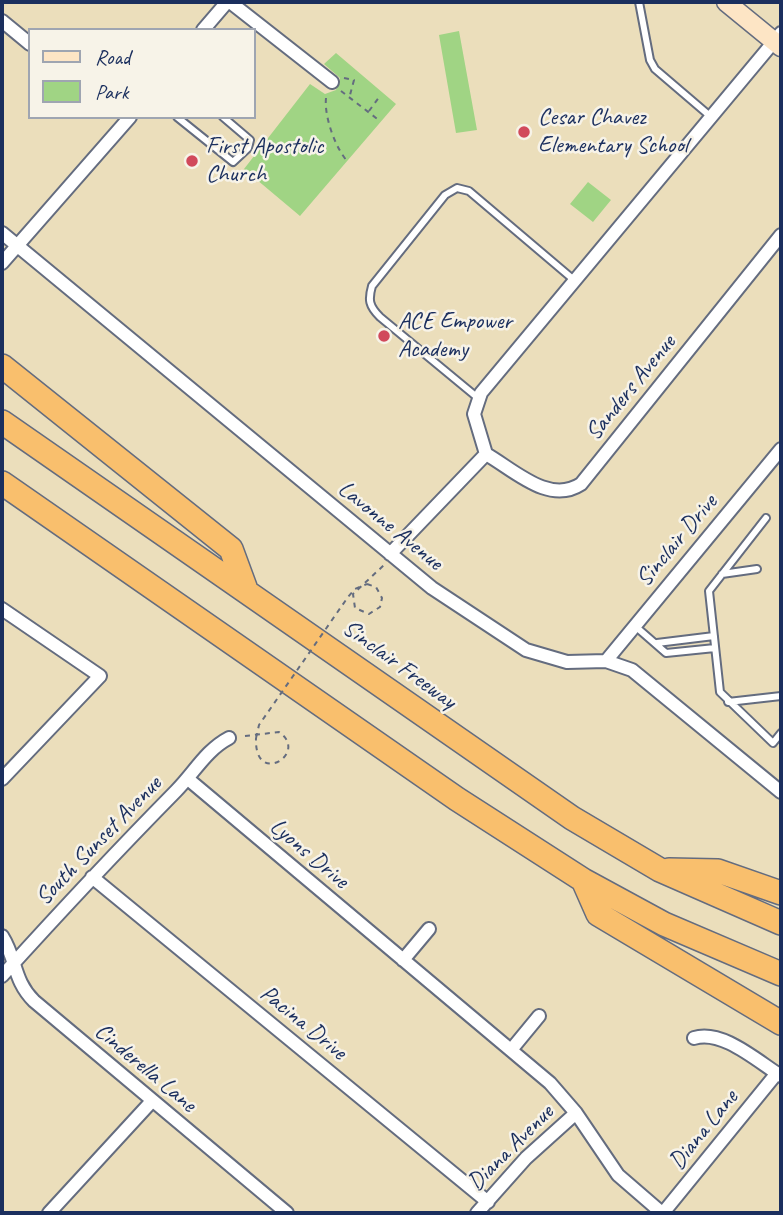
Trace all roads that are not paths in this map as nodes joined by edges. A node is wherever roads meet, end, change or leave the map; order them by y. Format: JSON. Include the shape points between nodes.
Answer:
{"nodes":[{"id":1,"x":229,"y":2,"type":"edge"},
{"id":2,"x":639,"y":2,"type":"edge"},
{"id":3,"x":726,"y":2,"type":"edge"},
{"id":4,"x":2,"y":21,"type":"edge"},
{"id":5,"x":205,"y":28,"type":"edge"},
{"id":6,"x":778,"y":40,"type":"edge"},
{"id":7,"x":28,"y":42,"type":"edge"},
{"id":8,"x":338,"y":83,"type":"road end"},
{"id":9,"x":710,"y":116,"type":"junction"},
{"id":10,"x":125,"y":119,"type":"edge"},
{"id":11,"x":179,"y":119,"type":"edge"},
{"id":12,"x":225,"y":119,"type":"edge"},
{"id":13,"x":2,"y":233,"type":"edge"},
{"id":14,"x":781,"y":234,"type":"edge"},
{"id":15,"x":18,"y":246,"type":"junction"},
{"id":16,"x":2,"y":263,"type":"edge"},
{"id":17,"x":574,"y":280,"type":"junction"},
{"id":18,"x":2,"y":366,"type":"edge"},
{"id":19,"x":478,"y":398,"type":"junction"},
{"id":20,"x":2,"y":422,"type":"edge"},
{"id":21,"x":781,"y":449,"type":"edge"},
{"id":22,"x":486,"y":454,"type":"junction"},
{"id":23,"x":2,"y":482,"type":"edge"},
{"id":24,"x":766,"y":518,"type":"dead end"},
{"id":25,"x":388,"y":559,"type":"junction"},
{"id":26,"x":757,"y":569,"type":"dead end"},
{"id":27,"x":722,"y":574,"type":"junction"},
{"id":28,"x":245,"y":587,"type":"junction"},
{"id":29,"x":2,"y":609,"type":"edge"},
{"id":30,"x":635,"y":626,"type":"junction"},
{"id":31,"x":714,"y":636,"type":"junction"},
{"id":32,"x":657,"y":643,"type":"junction"},
{"id":33,"x":715,"y":648,"type":"junction"},
{"id":34,"x":606,"y":661,"type":"junction"},
{"id":35,"x":781,"y":696,"type":"edge"},
{"id":36,"x":728,"y":702,"type":"junction"},
{"id":37,"x":781,"y":733,"type":"edge"},
{"id":38,"x":229,"y":738,"type":"dead end"},
{"id":39,"x":5,"y":771,"type":"edge"},
{"id":40,"x":188,"y":779,"type":"junction"},
{"id":41,"x":781,"y":792,"type":"edge"},
{"id":42,"x":660,"y":870,"type":"junction"},
{"id":43,"x":92,"y":877,"type":"junction"},
{"id":44,"x":583,"y":880,"type":"junction"},
{"id":45,"x":781,"y":893,"type":"edge"},
{"id":46,"x":781,"y":923,"type":"edge"},
{"id":47,"x":429,"y":929,"type":"dead end"},
{"id":48,"x":2,"y":936,"type":"edge"},
{"id":49,"x":403,"y":960,"type":"junction"},
{"id":50,"x":14,"y":963,"type":"junction"},
{"id":51,"x":781,"y":974,"type":"edge"},
{"id":52,"x":2,"y":976,"type":"edge"},
{"id":53,"x":539,"y":1016,"type":"dead end"},
{"id":54,"x":781,"y":1023,"type":"edge"},
{"id":55,"x":694,"y":1038,"type":"dead end"},
{"id":56,"x":511,"y":1050,"type":"junction"},
{"id":57,"x":779,"y":1075,"type":"edge"},
{"id":58,"x":152,"y":1101,"type":"junction"},
{"id":59,"x":576,"y":1113,"type":"junction"},
{"id":60,"x":488,"y":1202,"type":"junction"},
{"id":61,"x":49,"y":1213,"type":"edge"},
{"id":62,"x":288,"y":1213,"type":"edge"},
{"id":63,"x":477,"y":1213,"type":"edge"},
{"id":64,"x":662,"y":1213,"type":"edge"}],
"edges":[{"from":1,"to":5,"type":"street"},
{"from":1,"to":8,"type":"street"},
{"from":2,"to":9,"type":"lane","via":[[655,69]]},
{"from":3,"to":6,"type":"street"},
{"from":4,"to":7,"type":"street"},
{"from":6,"to":9,"type":"street"},
{"from":9,"to":17,"type":"street"},
{"from":10,"to":15,"type":"street"},
{"from":11,"to":12,"type":"lane","via":[[233,162],[250,141]]},
{"from":13,"to":15,"type":"street","name":"Lavonne Avenue"},
{"from":14,"to":22,"type":"street","name":"Sanders Avenue","via":[[581,484],[561,493],[549,491]]},
{"from":15,"to":16,"type":"street"},
{"from":15,"to":25,"type":"street","name":"Lavonne Avenue"},
{"from":17,"to":19,"type":"street"},
{"from":17,"to":19,"type":"lane","via":[[469,191],[457,188],[445,195],[372,286],[368,298],[380,317]]},
{"from":18,"to":28,"type":"highway","via":[[231,549]]},
{"from":19,"to":22,"type":"street","via":[[474,414]]},
{"from":20,"to":28,"type":"highway","name":"Sinclair Freeway"},
{"from":21,"to":30,"type":"street","name":"Sinclair Drive"},
{"from":22,"to":25,"type":"street"},
{"from":23,"to":44,"type":"highway","via":[[457,799]]},
{"from":24,"to":27,"type":"lane"},
{"from":25,"to":34,"type":"street","name":"Lavonne Avenue","via":[[526,650],[567,662]]},
{"from":26,"to":27,"type":"lane"},
{"from":27,"to":31,"type":"lane","via":[[709,591]]},
{"from":28,"to":42,"type":"highway","name":"Sinclair Freeway","via":[[491,764]]},
{"from":29,"to":39,"type":"street","via":[[100,676]]},
{"from":30,"to":32,"type":"lane"},
{"from":30,"to":34,"type":"street","name":"Sinclair Drive"},
{"from":31,"to":32,"type":"lane"},
{"from":31,"to":33,"type":"lane"},
{"from":32,"to":33,"type":"lane","via":[[666,653]]},
{"from":33,"to":36,"type":"lane","via":[[720,692]]},
{"from":34,"to":41,"type":"street","name":"Lavonne Avenue","via":[[651,683]]},
{"from":35,"to":36,"type":"lane"},
{"from":36,"to":37,"type":"lane","via":[[773,743]]},
{"from":38,"to":40,"type":"street","name":"South Sunset Avenue","via":[[215,746]]},
{"from":40,"to":43,"type":"street","name":"South Sunset Avenue"},
{"from":40,"to":49,"type":"street","name":"Lyons Drive"},
{"from":42,"to":45,"type":"highway","via":[[718,871]]},
{"from":42,"to":46,"type":"highway","name":"Sinclair Freeway"},
{"from":43,"to":50,"type":"street","name":"South Sunset Avenue"},
{"from":43,"to":60,"type":"street","name":"Pacina Drive"},
{"from":44,"to":51,"type":"highway","via":[[664,924]]},
{"from":44,"to":54,"type":"highway","via":[[598,914]]},
{"from":47,"to":49,"type":"street"},
{"from":48,"to":50,"type":"street","name":"Cinderella Lane"},
{"from":49,"to":56,"type":"street","name":"Lyons Drive"},
{"from":50,"to":52,"type":"street","name":"South Sunset Avenue"},
{"from":50,"to":58,"type":"street","name":"Cinderella Lane","via":[[26,993]]},
{"from":53,"to":56,"type":"street"},
{"from":55,"to":57,"type":"street","via":[[704,1034],[719,1038]]},
{"from":56,"to":59,"type":"street","name":"Lyons Drive"},
{"from":57,"to":64,"type":"street","name":"Diana Lane"},
{"from":58,"to":61,"type":"street"},
{"from":58,"to":62,"type":"street","name":"Cinderella Lane"},
{"from":59,"to":60,"type":"street","name":"Diana Avenue","via":[[526,1158]]},
{"from":59,"to":64,"type":"street","name":"Lyons Drive","via":[[618,1175]]},
{"from":60,"to":63,"type":"street","name":"Diana Avenue"}]}
